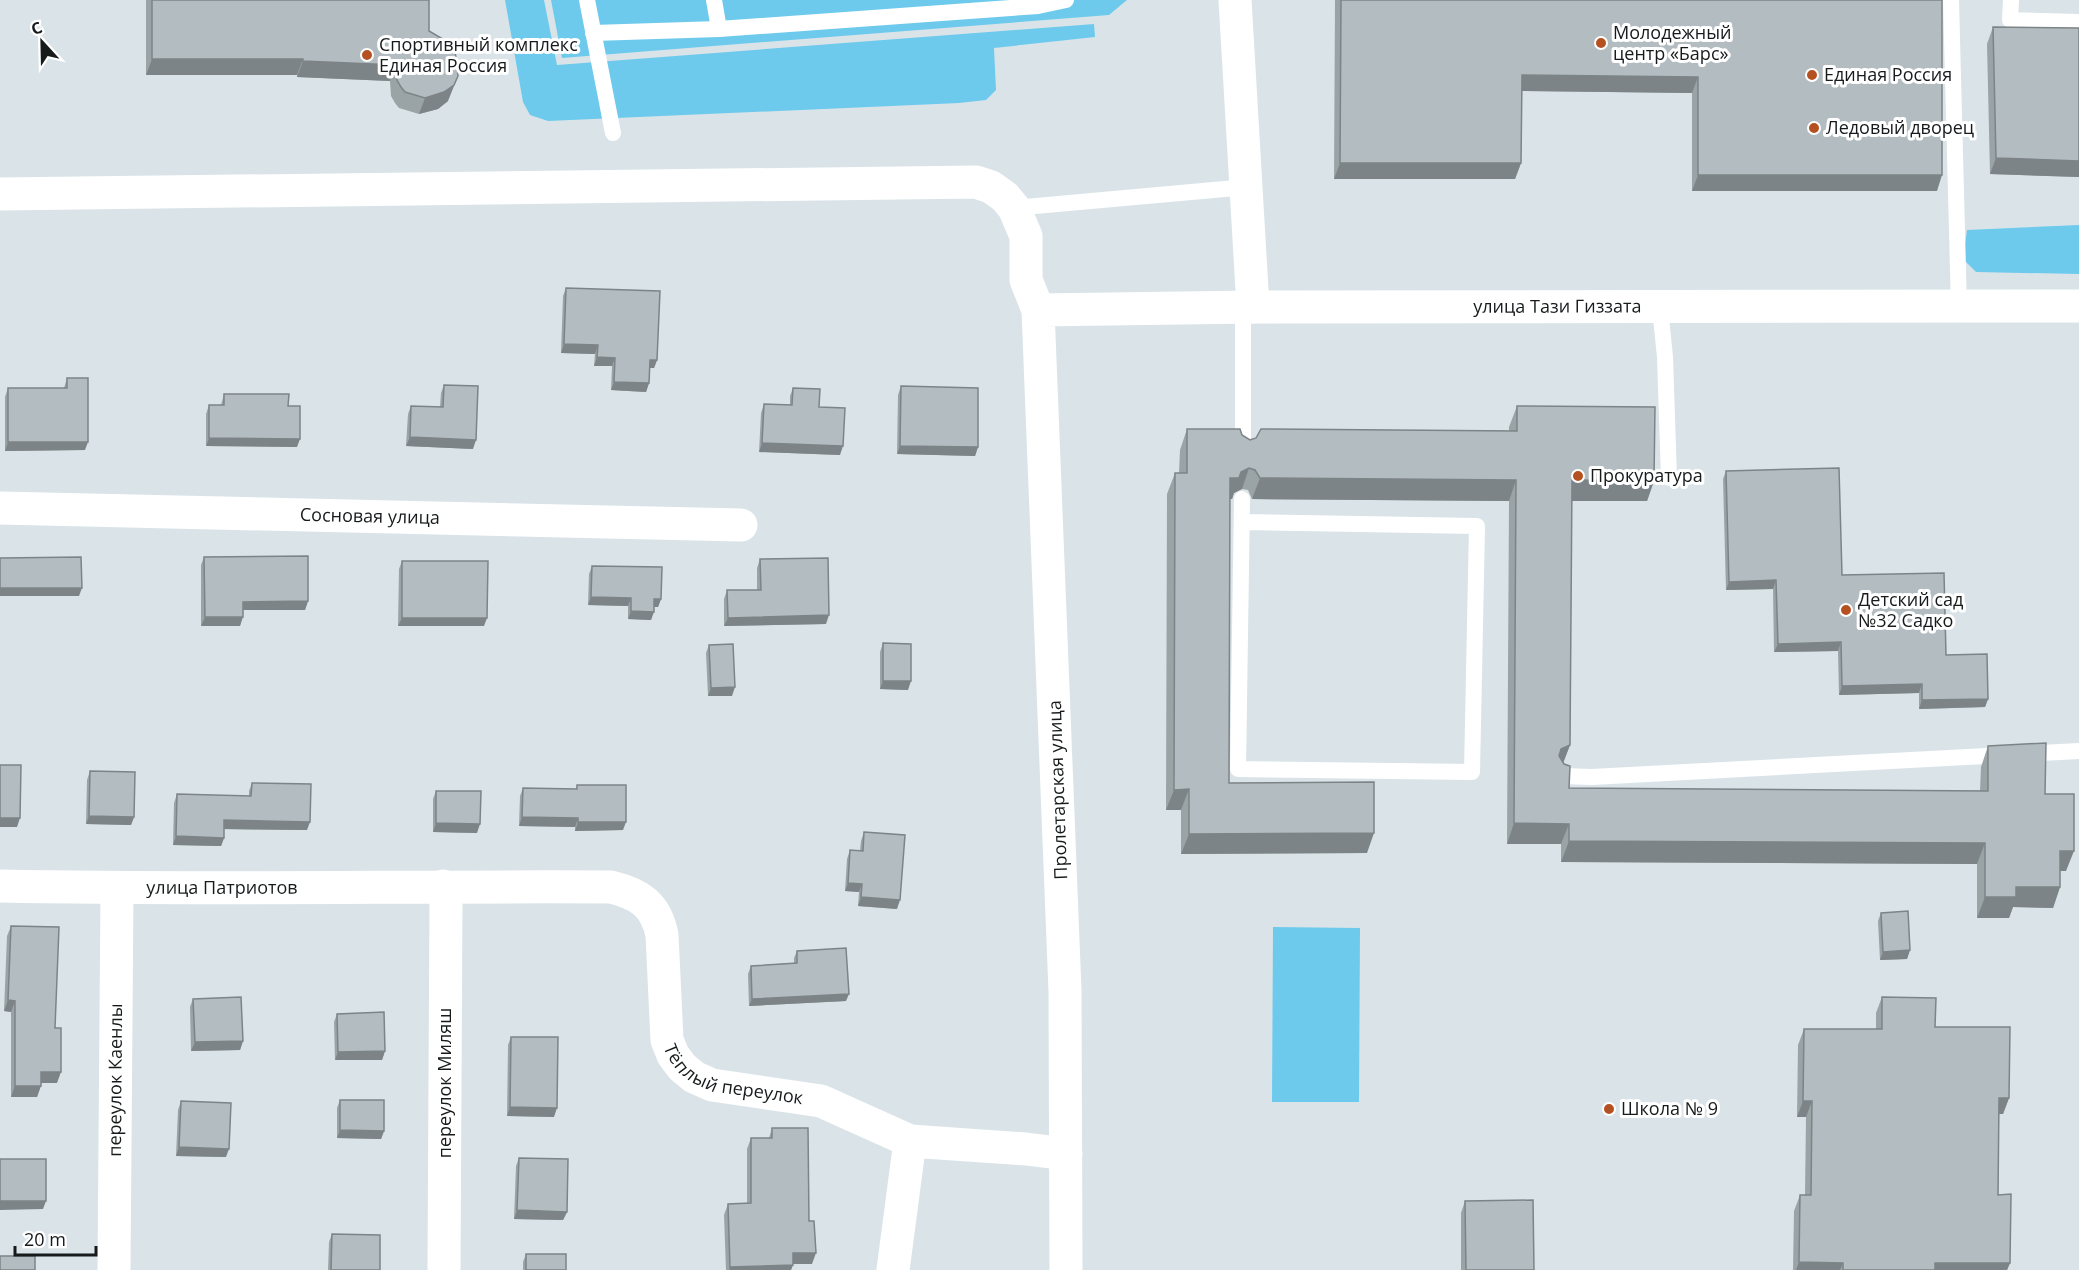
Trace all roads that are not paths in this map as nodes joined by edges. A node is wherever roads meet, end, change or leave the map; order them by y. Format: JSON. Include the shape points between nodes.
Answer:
{"nodes":[{"id":1,"x":587,"y":0,"type":"edge"},
{"id":2,"x":714,"y":0,"type":"edge"},
{"id":3,"x":1066,"y":0,"type":"edge"},
{"id":4,"x":1235,"y":0,"type":"edge"},
{"id":5,"x":1951,"y":0,"type":"edge"},
{"id":6,"x":2011,"y":0,"type":"edge"},
{"id":7,"x":2079,"y":22,"type":"edge"},
{"id":8,"x":719,"y":29,"type":"junction"},
{"id":9,"x":593,"y":33,"type":"junction"},
{"id":10,"x":613,"y":133,"type":"dead end"},
{"id":11,"x":1247,"y":187,"type":"junction"},
{"id":12,"x":0,"y":194,"type":"edge"},
{"id":13,"x":1014,"y":208,"type":"junction"},
{"id":14,"x":2079,"y":306,"type":"edge"},
{"id":15,"x":1248,"y":307,"type":"junction"},
{"id":16,"x":1660,"y":308,"type":"junction"},
{"id":17,"x":1959,"y":308,"type":"junction"},
{"id":18,"x":1038,"y":310,"type":"junction"},
{"id":19,"x":1243,"y":450,"type":"edge"},
{"id":20,"x":1669,"y":478,"type":"dead end"},
{"id":21,"x":1242,"y":499,"type":"edge"},
{"id":22,"x":0,"y":508,"type":"edge"},
{"id":23,"x":1242,"y":522,"type":"junction"},
{"id":24,"x":741,"y":525,"type":"dead end"},
{"id":25,"x":2079,"y":751,"type":"edge"},
{"id":26,"x":1562,"y":776,"type":"edge"},
{"id":27,"x":0,"y":886,"type":"edge"},
{"id":28,"x":117,"y":889,"type":"junction"},
{"id":29,"x":444,"y":891,"type":"junction"},
{"id":30,"x":910,"y":1141,"type":"junction"},
{"id":31,"x":1066,"y":1154,"type":"junction"},
{"id":32,"x":114,"y":1270,"type":"edge"},
{"id":33,"x":444,"y":1270,"type":"edge"},
{"id":34,"x":893,"y":1270,"type":"edge"},
{"id":35,"x":1066,"y":1270,"type":"edge"}],
"edges":[{"from":1,"to":9,"type":"lane"},
{"from":2,"to":8,"type":"lane"},
{"from":3,"to":8,"type":"lane","via":[[1038,6]]},
{"from":4,"to":11,"type":"street"},
{"from":5,"to":17,"type":"lane"},
{"from":6,"to":7,"type":"lane","via":[[2010,20]]},
{"from":8,"to":9,"type":"lane"},
{"from":9,"to":10,"type":"lane"},
{"from":11,"to":13,"type":"lane"},
{"from":11,"to":15,"type":"street"},
{"from":12,"to":13,"type":"street","via":[[976,182],[1005,197]]},
{"from":13,"to":18,"type":"street","name":"Пролетарская улица","via":[[1026,236],[1026,280]]},
{"from":14,"to":17,"type":"street","name":"улица Тази Гиззата"},
{"from":15,"to":16,"type":"street","name":"улица Тази Гиззата"},
{"from":15,"to":18,"type":"street","name":"улица Тази Гиззата"},
{"from":15,"to":19,"type":"lane"},
{"from":16,"to":17,"type":"street","name":"улица Тази Гиззата"},
{"from":16,"to":20,"type":"lane"},
{"from":18,"to":31,"type":"street","name":"Пролетарская улица","via":[[1065,991]]},
{"from":21,"to":23,"type":"lane"},
{"from":22,"to":24,"type":"street","name":"Сосновая улица"},
{"from":23,"to":23,"type":"lane","via":[[1239,769],[1472,772],[1477,526]]},
{"from":25,"to":26,"type":"lane"},
{"from":27,"to":28,"type":"street","name":"улица Патриотов"},
{"from":28,"to":29,"type":"street","name":"улица Патриотов"},
{"from":28,"to":32,"type":"street","name":"переулок Каенлы"},
{"from":29,"to":30,"type":"street","name":"Тёплый переулок","via":[[611,887],[628,891],[653,910],[660,923],[668,1040],[682,1067],[712,1085],[821,1101]]},
{"from":29,"to":33,"type":"street","name":"переулок Миляш"},
{"from":30,"to":31,"type":"street"},
{"from":30,"to":34,"type":"street"},
{"from":31,"to":35,"type":"street","name":"Пролетарская улица"}]}
